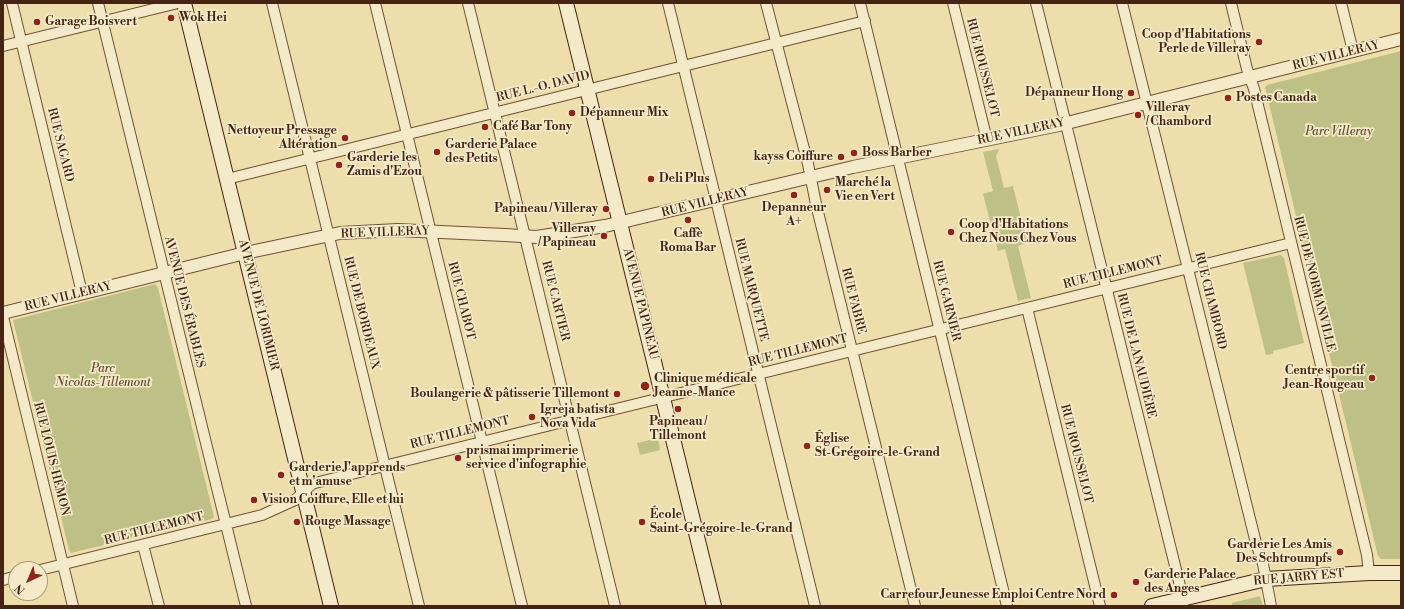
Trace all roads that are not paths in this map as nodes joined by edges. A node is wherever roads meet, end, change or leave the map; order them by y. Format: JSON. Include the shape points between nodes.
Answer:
{"nodes":[{"id":1,"x":12,"y":3,"type":"edge"},
{"id":2,"x":98,"y":3,"type":"edge"},
{"id":3,"x":178,"y":3,"type":"edge"},
{"id":4,"x":184,"y":3,"type":"edge"},
{"id":5,"x":272,"y":3,"type":"edge"},
{"id":6,"x":374,"y":3,"type":"edge"},
{"id":7,"x":468,"y":3,"type":"edge"},
{"id":8,"x":566,"y":3,"type":"edge"},
{"id":9,"x":668,"y":3,"type":"edge"},
{"id":10,"x":766,"y":3,"type":"edge"},
{"id":11,"x":860,"y":3,"type":"edge"},
{"id":12,"x":953,"y":3,"type":"edge"},
{"id":13,"x":1036,"y":3,"type":"edge"},
{"id":14,"x":1122,"y":3,"type":"edge"},
{"id":15,"x":1231,"y":3,"type":"edge"},
{"id":16,"x":1341,"y":3,"type":"edge"},
{"id":17,"x":102,"y":21,"type":"junction"},
{"id":18,"x":864,"y":21,"type":"junction"},
{"id":19,"x":1401,"y":39,"type":"edge"},
{"id":20,"x":22,"y":41,"type":"junction"},
{"id":21,"x":776,"y":43,"type":"junction"},
{"id":22,"x":3,"y":46,"type":"edge"},
{"id":23,"x":1353,"y":52,"type":"junction"},
{"id":24,"x":683,"y":66,"type":"junction"},
{"id":25,"x":1250,"y":78,"type":"junction"},
{"id":26,"x":587,"y":89,"type":"junction"},
{"id":27,"x":1146,"y":103,"type":"junction"},
{"id":28,"x":495,"y":112,"type":"junction"},
{"id":29,"x":1065,"y":123,"type":"junction"},
{"id":30,"x":406,"y":134,"type":"junction"},
{"id":31,"x":987,"y":140,"type":"junction"},
{"id":32,"x":310,"y":157,"type":"junction"},
{"id":33,"x":897,"y":158,"type":"junction"},
{"id":34,"x":810,"y":177,"type":"junction"},
{"id":35,"x":227,"y":179,"type":"junction"},
{"id":36,"x":716,"y":200,"type":"junction"},
{"id":37,"x":620,"y":223,"type":"junction"},
{"id":38,"x":430,"y":231,"type":"junction"},
{"id":39,"x":328,"y":235,"type":"junction"},
{"id":40,"x":525,"y":237,"type":"junction"},
{"id":41,"x":1291,"y":243,"type":"junction"},
{"id":42,"x":245,"y":253,"type":"junction"},
{"id":43,"x":1188,"y":268,"type":"junction"},
{"id":44,"x":164,"y":273,"type":"junction"},
{"id":45,"x":1106,"y":288,"type":"junction"},
{"id":46,"x":82,"y":293,"type":"junction"},
{"id":47,"x":1027,"y":308,"type":"junction"},
{"id":48,"x":3,"y":313,"type":"edge"},
{"id":49,"x":3,"y":317,"type":"edge"},
{"id":50,"x":940,"y":329,"type":"junction"},
{"id":51,"x":852,"y":351,"type":"junction"},
{"id":52,"x":758,"y":374,"type":"junction"},
{"id":53,"x":663,"y":397,"type":"junction"},
{"id":54,"x":570,"y":419,"type":"junction"},
{"id":55,"x":482,"y":442,"type":"junction"},
{"id":56,"x":385,"y":465,"type":"junction"},
{"id":57,"x":304,"y":492,"type":"junction"},
{"id":58,"x":226,"y":524,"type":"junction"},
{"id":59,"x":144,"y":545,"type":"junction"},
{"id":60,"x":63,"y":565,"type":"junction"},
{"id":61,"x":48,"y":568,"type":"edge"},
{"id":62,"x":1369,"y":573,"type":"junction"},
{"id":63,"x":1401,"y":573,"type":"edge"},
{"id":64,"x":1266,"y":579,"type":"junction"},
{"id":65,"x":1183,"y":598,"type":"junction"},
{"id":66,"x":73,"y":606,"type":"edge"},
{"id":67,"x":159,"y":606,"type":"edge"},
{"id":68,"x":246,"y":606,"type":"edge"},
{"id":69,"x":331,"y":606,"type":"edge"},
{"id":70,"x":419,"y":606,"type":"edge"},
{"id":71,"x":522,"y":606,"type":"edge"},
{"id":72,"x":615,"y":606,"type":"edge"},
{"id":73,"x":714,"y":606,"type":"edge"},
{"id":74,"x":815,"y":606,"type":"edge"},
{"id":75,"x":915,"y":606,"type":"edge"},
{"id":76,"x":1008,"y":606,"type":"edge"},
{"id":77,"x":1100,"y":606,"type":"edge"},
{"id":78,"x":1152,"y":606,"type":"edge"},
{"id":79,"x":1271,"y":606,"type":"edge"}],
"edges":[{"from":1,"to":20,"type":"street","name":"RUE SAGARD"},
{"from":2,"to":17,"type":"street","name":"AVENUE DES ÉRABLES"},
{"from":3,"to":17,"type":"street"},
{"from":4,"to":35,"type":"main road","name":"AVENUE DE LORIMIER"},
{"from":5,"to":32,"type":"street","name":"RUE DE BORDEAUX"},
{"from":6,"to":30,"type":"street","name":"RUE CHABOT"},
{"from":7,"to":28,"type":"street","name":"RUE CARTIER"},
{"from":8,"to":26,"type":"main road","name":"AVENUE PAPINEAU"},
{"from":9,"to":24,"type":"street","name":"RUE MARQUETTE"},
{"from":10,"to":21,"type":"street","name":"RUE FABRE"},
{"from":11,"to":18,"type":"street","name":"RUE GARNIER"},
{"from":12,"to":31,"type":"street","name":"RUE ROUSSELOT"},
{"from":13,"to":29,"type":"street","name":"RUE DE LANAUDIÈRE"},
{"from":14,"to":27,"type":"street","name":"RUE CHAMBORD"},
{"from":15,"to":25,"type":"street","name":"RUE DE NORMANVILLE"},
{"from":16,"to":23,"type":"street"},
{"from":17,"to":20,"type":"street"},
{"from":17,"to":44,"type":"street","name":"AVENUE DES ÉRABLES"},
{"from":18,"to":21,"type":"street","name":"RUE L.-O. DAVID"},
{"from":18,"to":33,"type":"street","name":"RUE GARNIER"},
{"from":19,"to":23,"type":"street","name":"RUE VILLERAY"},
{"from":20,"to":22,"type":"street"},
{"from":20,"to":46,"type":"street","name":"RUE SAGARD"},
{"from":21,"to":24,"type":"street","name":"RUE L.-O. DAVID"},
{"from":21,"to":34,"type":"street","name":"RUE FABRE"},
{"from":23,"to":25,"type":"street","name":"RUE VILLERAY"},
{"from":24,"to":26,"type":"street","name":"RUE L.-O. DAVID"},
{"from":24,"to":36,"type":"street","name":"RUE MARQUETTE"},
{"from":25,"to":27,"type":"street","name":"RUE VILLERAY"},
{"from":25,"to":41,"type":"street","name":"RUE DE NORMANVILLE"},
{"from":26,"to":28,"type":"street","name":"RUE L.-O. DAVID"},
{"from":26,"to":37,"type":"main road","name":"AVENUE PAPINEAU"},
{"from":27,"to":29,"type":"street","name":"RUE VILLERAY"},
{"from":27,"to":43,"type":"street","name":"RUE CHAMBORD"},
{"from":28,"to":30,"type":"street","name":"RUE L.-O. DAVID"},
{"from":28,"to":40,"type":"street","name":"RUE CARTIER"},
{"from":29,"to":31,"type":"street","name":"RUE VILLERAY"},
{"from":29,"to":45,"type":"street","name":"RUE DE LANAUDIÈRE"},
{"from":30,"to":32,"type":"street","name":"RUE L.-O. DAVID"},
{"from":30,"to":38,"type":"street","name":"RUE CHABOT"},
{"from":31,"to":33,"type":"street","name":"RUE VILLERAY"},
{"from":32,"to":35,"type":"street","name":"RUE L.-O. DAVID"},
{"from":32,"to":39,"type":"street","name":"RUE DE BORDEAUX"},
{"from":33,"to":34,"type":"street","name":"RUE VILLERAY"},
{"from":33,"to":50,"type":"street","name":"RUE GARNIER"},
{"from":34,"to":36,"type":"street","name":"RUE VILLERAY"},
{"from":34,"to":51,"type":"street","name":"RUE FABRE"},
{"from":35,"to":42,"type":"main road","name":"AVENUE DE LORIMIER"},
{"from":36,"to":37,"type":"street","name":"RUE VILLERAY"},
{"from":36,"to":52,"type":"street","name":"RUE MARQUETTE"},
{"from":37,"to":40,"type":"street","name":"RUE VILLERAY","via":[[540,237]]},
{"from":37,"to":53,"type":"main road","name":"AVENUE PAPINEAU"},
{"from":38,"to":39,"type":"street","name":"RUE VILLERAY","via":[[378,231]]},
{"from":38,"to":40,"type":"street","name":"RUE VILLERAY"},
{"from":38,"to":55,"type":"street","name":"RUE CHABOT"},
{"from":39,"to":42,"type":"street","name":"RUE VILLERAY"},
{"from":39,"to":56,"type":"street","name":"RUE DE BORDEAUX"},
{"from":40,"to":54,"type":"street","name":"RUE CARTIER"},
{"from":41,"to":43,"type":"street","name":"RUE TILLEMONT"},
{"from":41,"to":62,"type":"street","name":"RUE DE NORMANVILLE","via":[[1365,547]]},
{"from":42,"to":44,"type":"street","name":"RUE VILLERAY"},
{"from":42,"to":57,"type":"main road","name":"AVENUE DE LORIMIER"},
{"from":43,"to":45,"type":"street","name":"RUE TILLEMONT"},
{"from":43,"to":64,"type":"street","name":"RUE CHAMBORD"},
{"from":44,"to":46,"type":"street","name":"RUE VILLERAY"},
{"from":44,"to":58,"type":"street","name":"AVENUE DES ÉRABLES"},
{"from":45,"to":47,"type":"street","name":"RUE TILLEMONT"},
{"from":45,"to":65,"type":"street","name":"RUE DE LANAUDIÈRE"},
{"from":46,"to":48,"type":"street","name":"RUE VILLERAY"},
{"from":47,"to":50,"type":"street","name":"RUE TILLEMONT"},
{"from":47,"to":77,"type":"street","name":"RUE ROUSSELOT"},
{"from":49,"to":60,"type":"street","name":"RUE LOUIS-HÉMON"},
{"from":50,"to":51,"type":"street","name":"RUE TILLEMONT"},
{"from":50,"to":76,"type":"street","name":"RUE GARNIER"},
{"from":51,"to":52,"type":"street","name":"RUE TILLEMONT"},
{"from":51,"to":75,"type":"street","name":"RUE FABRE"},
{"from":52,"to":53,"type":"street","name":"RUE TILLEMONT"},
{"from":52,"to":74,"type":"street","name":"RUE MARQUETTE"},
{"from":53,"to":54,"type":"street","name":"RUE TILLEMONT"},
{"from":53,"to":73,"type":"main road","name":"AVENUE PAPINEAU"},
{"from":54,"to":55,"type":"street","name":"RUE TILLEMONT"},
{"from":54,"to":72,"type":"street","name":"RUE CARTIER"},
{"from":55,"to":56,"type":"street","name":"RUE TILLEMONT"},
{"from":55,"to":71,"type":"street","name":"RUE CHABOT"},
{"from":56,"to":57,"type":"street","name":"RUE TILLEMONT","via":[[312,484]]},
{"from":56,"to":70,"type":"street","name":"RUE DE BORDEAUX"},
{"from":57,"to":58,"type":"street","name":"RUE TILLEMONT","via":[[295,500],[262,515]]},
{"from":57,"to":69,"type":"main road","name":"AVENUE DE LORIMIER"},
{"from":58,"to":59,"type":"street","name":"RUE TILLEMONT"},
{"from":58,"to":68,"type":"street","name":"AVENUE DES ÉRABLES"},
{"from":59,"to":60,"type":"street","name":"RUE TILLEMONT"},
{"from":59,"to":67,"type":"street"},
{"from":60,"to":61,"type":"street","name":"RUE TILLEMONT"},
{"from":60,"to":66,"type":"street","name":"RUE LOUIS-HÉMON"},
{"from":62,"to":63,"type":"main road","name":"RUE JARRY EST"},
{"from":62,"to":64,"type":"main road","name":"RUE JARRY EST"},
{"from":64,"to":65,"type":"main road","name":"RUE JARRY EST"},
{"from":64,"to":79,"type":"street","name":"RUE CHAMBORD"},
{"from":65,"to":78,"type":"main road","name":"RUE JARRY EST"}]}
